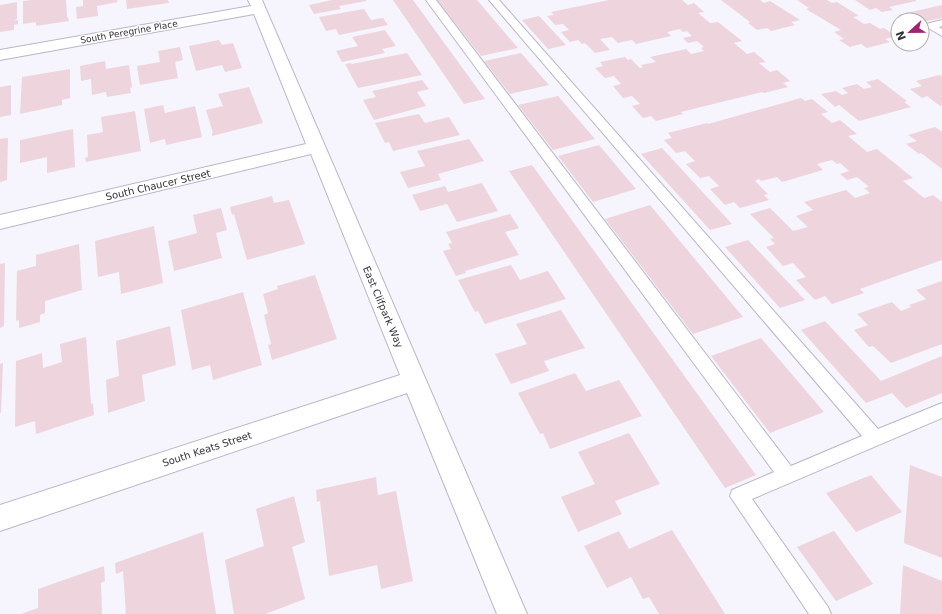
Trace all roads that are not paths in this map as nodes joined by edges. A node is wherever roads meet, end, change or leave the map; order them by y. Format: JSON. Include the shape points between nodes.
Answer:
{"nodes":[{"id":1,"x":432,"y":0,"type":"edge"},
{"id":2,"x":494,"y":0,"type":"edge"},
{"id":3,"x":257,"y":4,"type":"edge"},
{"id":4,"x":942,"y":23,"type":"edge"},
{"id":5,"x":942,"y":33,"type":"edge"},
{"id":6,"x":0,"y":56,"type":"edge"},
{"id":7,"x":316,"y":147,"type":"junction"},
{"id":8,"x":0,"y":222,"type":"edge"},
{"id":9,"x":414,"y":381,"type":"junction"},
{"id":10,"x":942,"y":410,"type":"edge"},
{"id":11,"x":876,"y":438,"type":"junction"},
{"id":12,"x":787,"y":475,"type":"junction"},
{"id":13,"x":0,"y":518,"type":"edge"},
{"id":14,"x":512,"y":614,"type":"edge"},
{"id":15,"x":821,"y":614,"type":"edge"}],
"edges":[{"from":1,"to":12,"type":"lane"},
{"from":2,"to":11,"type":"lane"},
{"from":3,"to":6,"type":"street","name":"South Peregrine Place"},
{"from":3,"to":7,"type":"street","name":"East Clifpark Way"},
{"from":4,"to":5,"type":"lane","via":[[930,26]]},
{"from":7,"to":8,"type":"street","name":"South Chaucer Street"},
{"from":7,"to":9,"type":"street","name":"East Clifpark Way"},
{"from":9,"to":13,"type":"street","name":"South Keats Street"},
{"from":9,"to":14,"type":"street","name":"East Clifpark Way"},
{"from":10,"to":11,"type":"lane"},
{"from":11,"to":12,"type":"lane"},
{"from":12,"to":15,"type":"lane","via":[[739,496]]}]}
